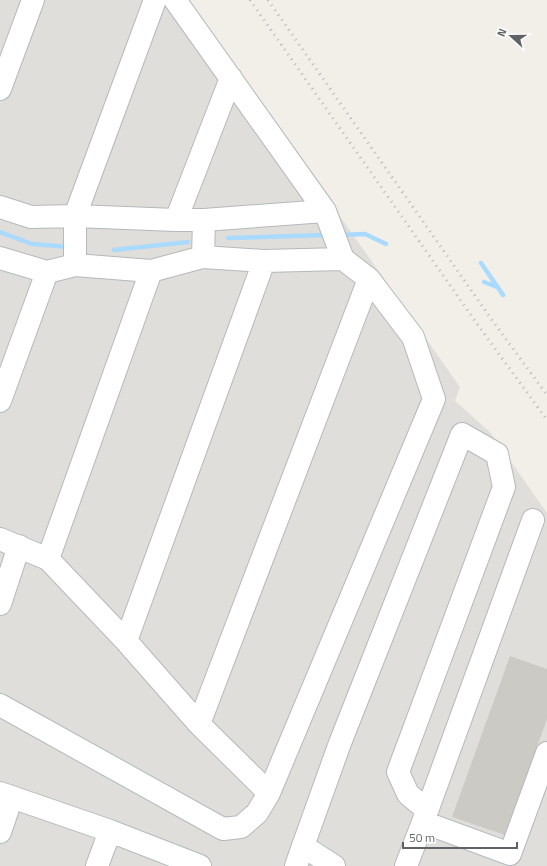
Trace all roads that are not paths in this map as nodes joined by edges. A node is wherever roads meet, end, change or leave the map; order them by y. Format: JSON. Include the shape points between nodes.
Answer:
{"nodes":[{"id":1,"x":33,"y":0,"type":"edge"},
{"id":2,"x":155,"y":0,"type":"edge"},
{"id":3,"x":175,"y":0,"type":"edge"},
{"id":4,"x":231,"y":78,"type":"junction"},
{"id":5,"x":0,"y":89,"type":"edge"},
{"id":6,"x":0,"y":207,"type":"edge"},
{"id":7,"x":325,"y":211,"type":"junction"},
{"id":8,"x":75,"y":216,"type":"junction"},
{"id":9,"x":176,"y":220,"type":"junction"},
{"id":10,"x":204,"y":220,"type":"junction"},
{"id":11,"x":0,"y":258,"type":"edge"},
{"id":12,"x":203,"y":258,"type":"junction"},
{"id":13,"x":343,"y":259,"type":"junction"},
{"id":14,"x":264,"y":261,"type":"junction"},
{"id":15,"x":75,"y":265,"type":"junction"},
{"id":16,"x":151,"y":271,"type":"junction"},
{"id":17,"x":47,"y":272,"type":"junction"},
{"id":18,"x":369,"y":279,"type":"junction"},
{"id":19,"x":0,"y":401,"type":"edge"},
{"id":20,"x":533,"y":520,"type":"dead end"},
{"id":21,"x":9,"y":543,"type":"edge"},
{"id":22,"x":48,"y":559,"type":"junction"},
{"id":23,"x":0,"y":604,"type":"edge"},
{"id":24,"x":126,"y":641,"type":"junction"},
{"id":25,"x":0,"y":705,"type":"edge"},
{"id":26,"x":199,"y":724,"type":"junction"},
{"id":27,"x":547,"y":754,"type":"edge"},
{"id":28,"x":269,"y":793,"type":"junction"},
{"id":29,"x":6,"y":795,"type":"edge"},
{"id":30,"x":426,"y":816,"type":"junction"},
{"id":31,"x":110,"y":831,"type":"junction"},
{"id":32,"x":0,"y":832,"type":"edge"},
{"id":33,"x":299,"y":856,"type":"edge"},
{"id":34,"x":97,"y":866,"type":"edge"},
{"id":35,"x":200,"y":866,"type":"edge"},
{"id":36,"x":334,"y":866,"type":"edge"},
{"id":37,"x":406,"y":866,"type":"edge"}],
"edges":[{"from":1,"to":5,"type":"lane"},
{"from":2,"to":8,"type":"lane"},
{"from":3,"to":4,"type":"lane"},
{"from":4,"to":7,"type":"lane"},
{"from":4,"to":9,"type":"lane"},
{"from":6,"to":8,"type":"lane","via":[[31,217]]},
{"from":7,"to":10,"type":"lane"},
{"from":7,"to":13,"type":"lane"},
{"from":8,"to":9,"type":"lane"},
{"from":8,"to":15,"type":"lane"},
{"from":9,"to":10,"type":"lane"},
{"from":10,"to":12,"type":"lane"},
{"from":11,"to":17,"type":"lane"},
{"from":12,"to":14,"type":"lane"},
{"from":12,"to":16,"type":"lane"},
{"from":13,"to":14,"type":"lane"},
{"from":13,"to":18,"type":"lane"},
{"from":14,"to":24,"type":"lane"},
{"from":15,"to":16,"type":"lane"},
{"from":15,"to":17,"type":"lane"},
{"from":16,"to":22,"type":"lane"},
{"from":17,"to":19,"type":"lane"},
{"from":18,"to":26,"type":"lane"},
{"from":18,"to":28,"type":"lane","via":[[413,337],[434,399]]},
{"from":20,"to":30,"type":"lane"},
{"from":21,"to":22,"type":"lane"},
{"from":21,"to":23,"type":"lane"},
{"from":22,"to":24,"type":"lane"},
{"from":24,"to":26,"type":"lane"},
{"from":25,"to":28,"type":"lane","via":[[223,829],[241,827],[257,813]]},
{"from":26,"to":28,"type":"lane"},
{"from":27,"to":30,"type":"lane","via":[[510,854]]},
{"from":29,"to":31,"type":"lane"},
{"from":29,"to":32,"type":"lane"},
{"from":30,"to":33,"type":"lane","via":[[408,794],[398,772],[504,487],[497,454],[462,434],[340,743]]},
{"from":30,"to":37,"type":"lane"},
{"from":31,"to":34,"type":"lane"},
{"from":31,"to":35,"type":"lane"},
{"from":33,"to":36,"type":"lane"}]}
